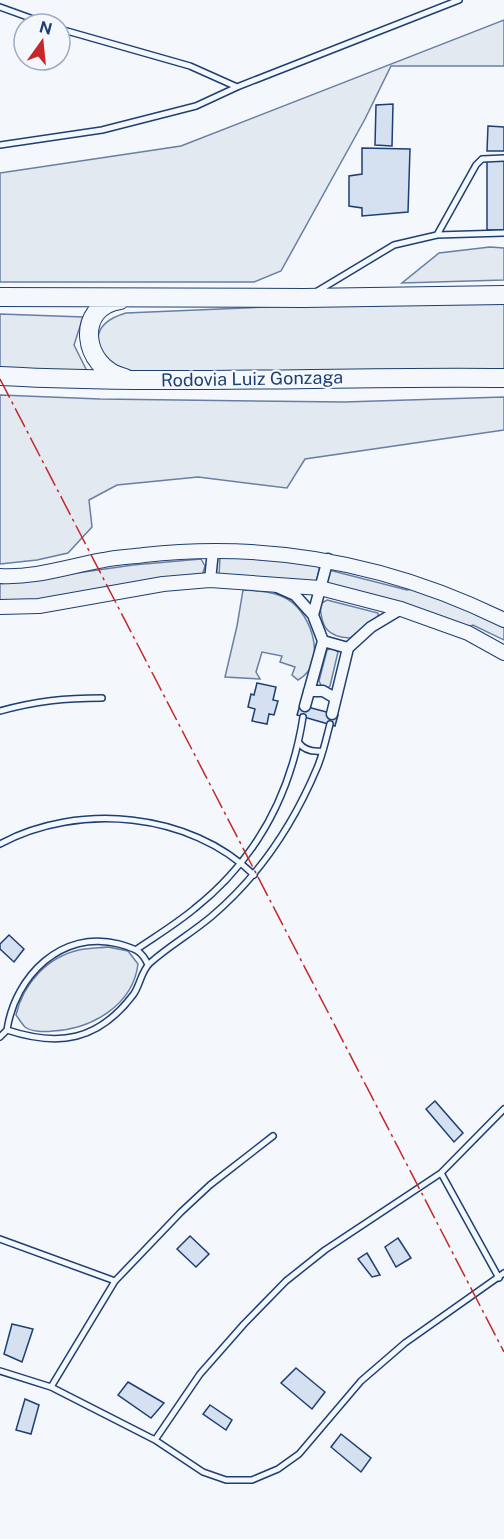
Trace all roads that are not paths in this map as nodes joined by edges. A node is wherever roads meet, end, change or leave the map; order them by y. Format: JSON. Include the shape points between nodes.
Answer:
{"nodes":[{"id":1,"x":459,"y":0,"type":"edge"},
{"id":2,"x":72,"y":32,"type":"edge"},
{"id":3,"x":237,"y":87,"type":"junction"},
{"id":4,"x":0,"y":145,"type":"edge"},
{"id":5,"x":504,"y":158,"type":"edge"},
{"id":6,"x":504,"y":233,"type":"edge"},
{"id":7,"x":437,"y":235,"type":"junction"},
{"id":8,"x":504,"y":295,"type":"edge"},
{"id":9,"x":0,"y":297,"type":"edge"},
{"id":10,"x":146,"y":298,"type":"junction"},
{"id":11,"x":304,"y":298,"type":"junction"},
{"id":12,"x":0,"y":376,"type":"edge"},
{"id":13,"x":504,"y":378,"type":"edge"},
{"id":14,"x":143,"y":381,"type":"junction"},
{"id":15,"x":213,"y":551,"type":"junction"},
{"id":16,"x":328,"y":560,"type":"junction"},
{"id":17,"x":0,"y":576,"type":"edge"},
{"id":18,"x":210,"y":580,"type":"junction"},
{"id":19,"x":268,"y":584,"type":"junction"},
{"id":20,"x":320,"y":588,"type":"junction"},
{"id":21,"x":0,"y":607,"type":"edge"},
{"id":22,"x":401,"y":609,"type":"junction"},
{"id":23,"x":313,"y":615,"type":"junction"},
{"id":24,"x":504,"y":620,"type":"edge"},
{"id":25,"x":323,"y":641,"type":"junction"},
{"id":26,"x":348,"y":648,"type":"junction"},
{"id":27,"x":504,"y":653,"type":"edge"},
{"id":28,"x":309,"y":691,"type":"junction"},
{"id":29,"x":102,"y":698,"type":"dead end"},
{"id":30,"x":335,"y":698,"type":"junction"},
{"id":31,"x":0,"y":711,"type":"edge"},
{"id":32,"x":304,"y":712,"type":"joint"},
{"id":33,"x":331,"y":719,"type":"joint"},
{"id":34,"x":299,"y":743,"type":"junction"},
{"id":35,"x":322,"y":751,"type":"junction"},
{"id":36,"x":0,"y":844,"type":"edge"},
{"id":37,"x":241,"y":861,"type":"junction"},
{"id":38,"x":255,"y":875,"type":"junction"},
{"id":39,"x":137,"y":949,"type":"junction"},
{"id":40,"x":148,"y":965,"type":"junction"},
{"id":41,"x":7,"y":1030,"type":"junction"},
{"id":42,"x":0,"y":1037,"type":"edge"},
{"id":43,"x":504,"y":1109,"type":"edge"},
{"id":44,"x":273,"y":1136,"type":"dead end"},
{"id":45,"x":441,"y":1173,"type":"junction"},
{"id":46,"x":0,"y":1239,"type":"edge"},
{"id":47,"x":504,"y":1273,"type":"edge"},
{"id":48,"x":499,"y":1278,"type":"junction"},
{"id":49,"x":114,"y":1281,"type":"junction"},
{"id":50,"x":0,"y":1371,"type":"edge"},
{"id":51,"x":51,"y":1387,"type":"junction"},
{"id":52,"x":154,"y":1440,"type":"junction"}],
"edges":[{"from":1,"to":3,"type":"lane"},
{"from":2,"to":3,"type":"lane","via":[[190,66]]},
{"from":3,"to":4,"type":"lane","via":[[196,106],[102,130]]},
{"from":5,"to":7,"type":"lane","via":[[482,159],[476,165]]},
{"from":6,"to":7,"type":"lane"},
{"from":7,"to":11,"type":"lane","via":[[394,245]]},
{"from":8,"to":11,"type":"highway"},
{"from":9,"to":10,"type":"highway"},
{"from":10,"to":11,"type":"highway"},
{"from":10,"to":14,"type":"highway","via":[[104,305],[90,326],[88,338],[91,351],[106,371]]},
{"from":12,"to":14,"type":"highway","name":"Rodovia Luiz Gonzaga"},
{"from":13,"to":14,"type":"highway","name":"Rodovia Luiz Gonzaga"},
{"from":15,"to":16,"type":"main road","via":[[270,552]]},
{"from":15,"to":17,"type":"main road","via":[[104,560],[50,573]]},
{"from":15,"to":18,"type":"street"},
{"from":16,"to":20,"type":"street"},
{"from":16,"to":24,"type":"main road","via":[[411,582]]},
{"from":18,"to":19,"type":"main road"},
{"from":18,"to":21,"type":"main road","via":[[163,584],[39,606]]},
{"from":19,"to":20,"type":"main road"},
{"from":19,"to":23,"type":"street","via":[[295,595]]},
{"from":20,"to":22,"type":"main road"},
{"from":20,"to":23,"type":"street"},
{"from":22,"to":26,"type":"street","via":[[371,627]]},
{"from":22,"to":27,"type":"main road","via":[[468,633]]},
{"from":23,"to":25,"type":"street"},
{"from":25,"to":26,"type":"street"},
{"from":25,"to":28,"type":"street"},
{"from":26,"to":30,"type":"street"},
{"from":28,"to":30,"type":"street","via":[[323,691]]},
{"from":28,"to":32,"type":"street"},
{"from":29,"to":31,"type":"lane","via":[[64,698]]},
{"from":30,"to":33,"type":"street"},
{"from":32,"to":34,"type":"lane"},
{"from":33,"to":35,"type":"lane"},
{"from":34,"to":35,"type":"lane","via":[[310,751]]},
{"from":34,"to":37,"type":"lane","via":[[273,816]]},
{"from":35,"to":38,"type":"lane","via":[[280,839]]},
{"from":36,"to":37,"type":"lane","via":[[19,834],[70,820],[130,820],[197,836]]},
{"from":37,"to":38,"type":"lane"},
{"from":37,"to":39,"type":"lane","via":[[194,910]]},
{"from":38,"to":40,"type":"lane","via":[[191,934]]},
{"from":39,"to":40,"type":"lane"},
{"from":39,"to":41,"type":"lane","via":[[89,941],[49,957],[22,985],[9,1013]]},
{"from":40,"to":41,"type":"lane","via":[[124,1006],[100,1026],[57,1040]]},
{"from":41,"to":42,"type":"lane"},
{"from":43,"to":45,"type":"lane"},
{"from":44,"to":49,"type":"lane","via":[[210,1185]]},
{"from":45,"to":48,"type":"lane"},
{"from":45,"to":52,"type":"lane","via":[[325,1250],[286,1281],[200,1374]]},
{"from":46,"to":49,"type":"lane"},
{"from":47,"to":48,"type":"lane"},
{"from":48,"to":52,"type":"lane","via":[[405,1343],[361,1381],[299,1454],[278,1469],[252,1480],[226,1480],[203,1472]]},
{"from":49,"to":51,"type":"lane"},
{"from":50,"to":51,"type":"lane"},
{"from":51,"to":52,"type":"lane"}]}
